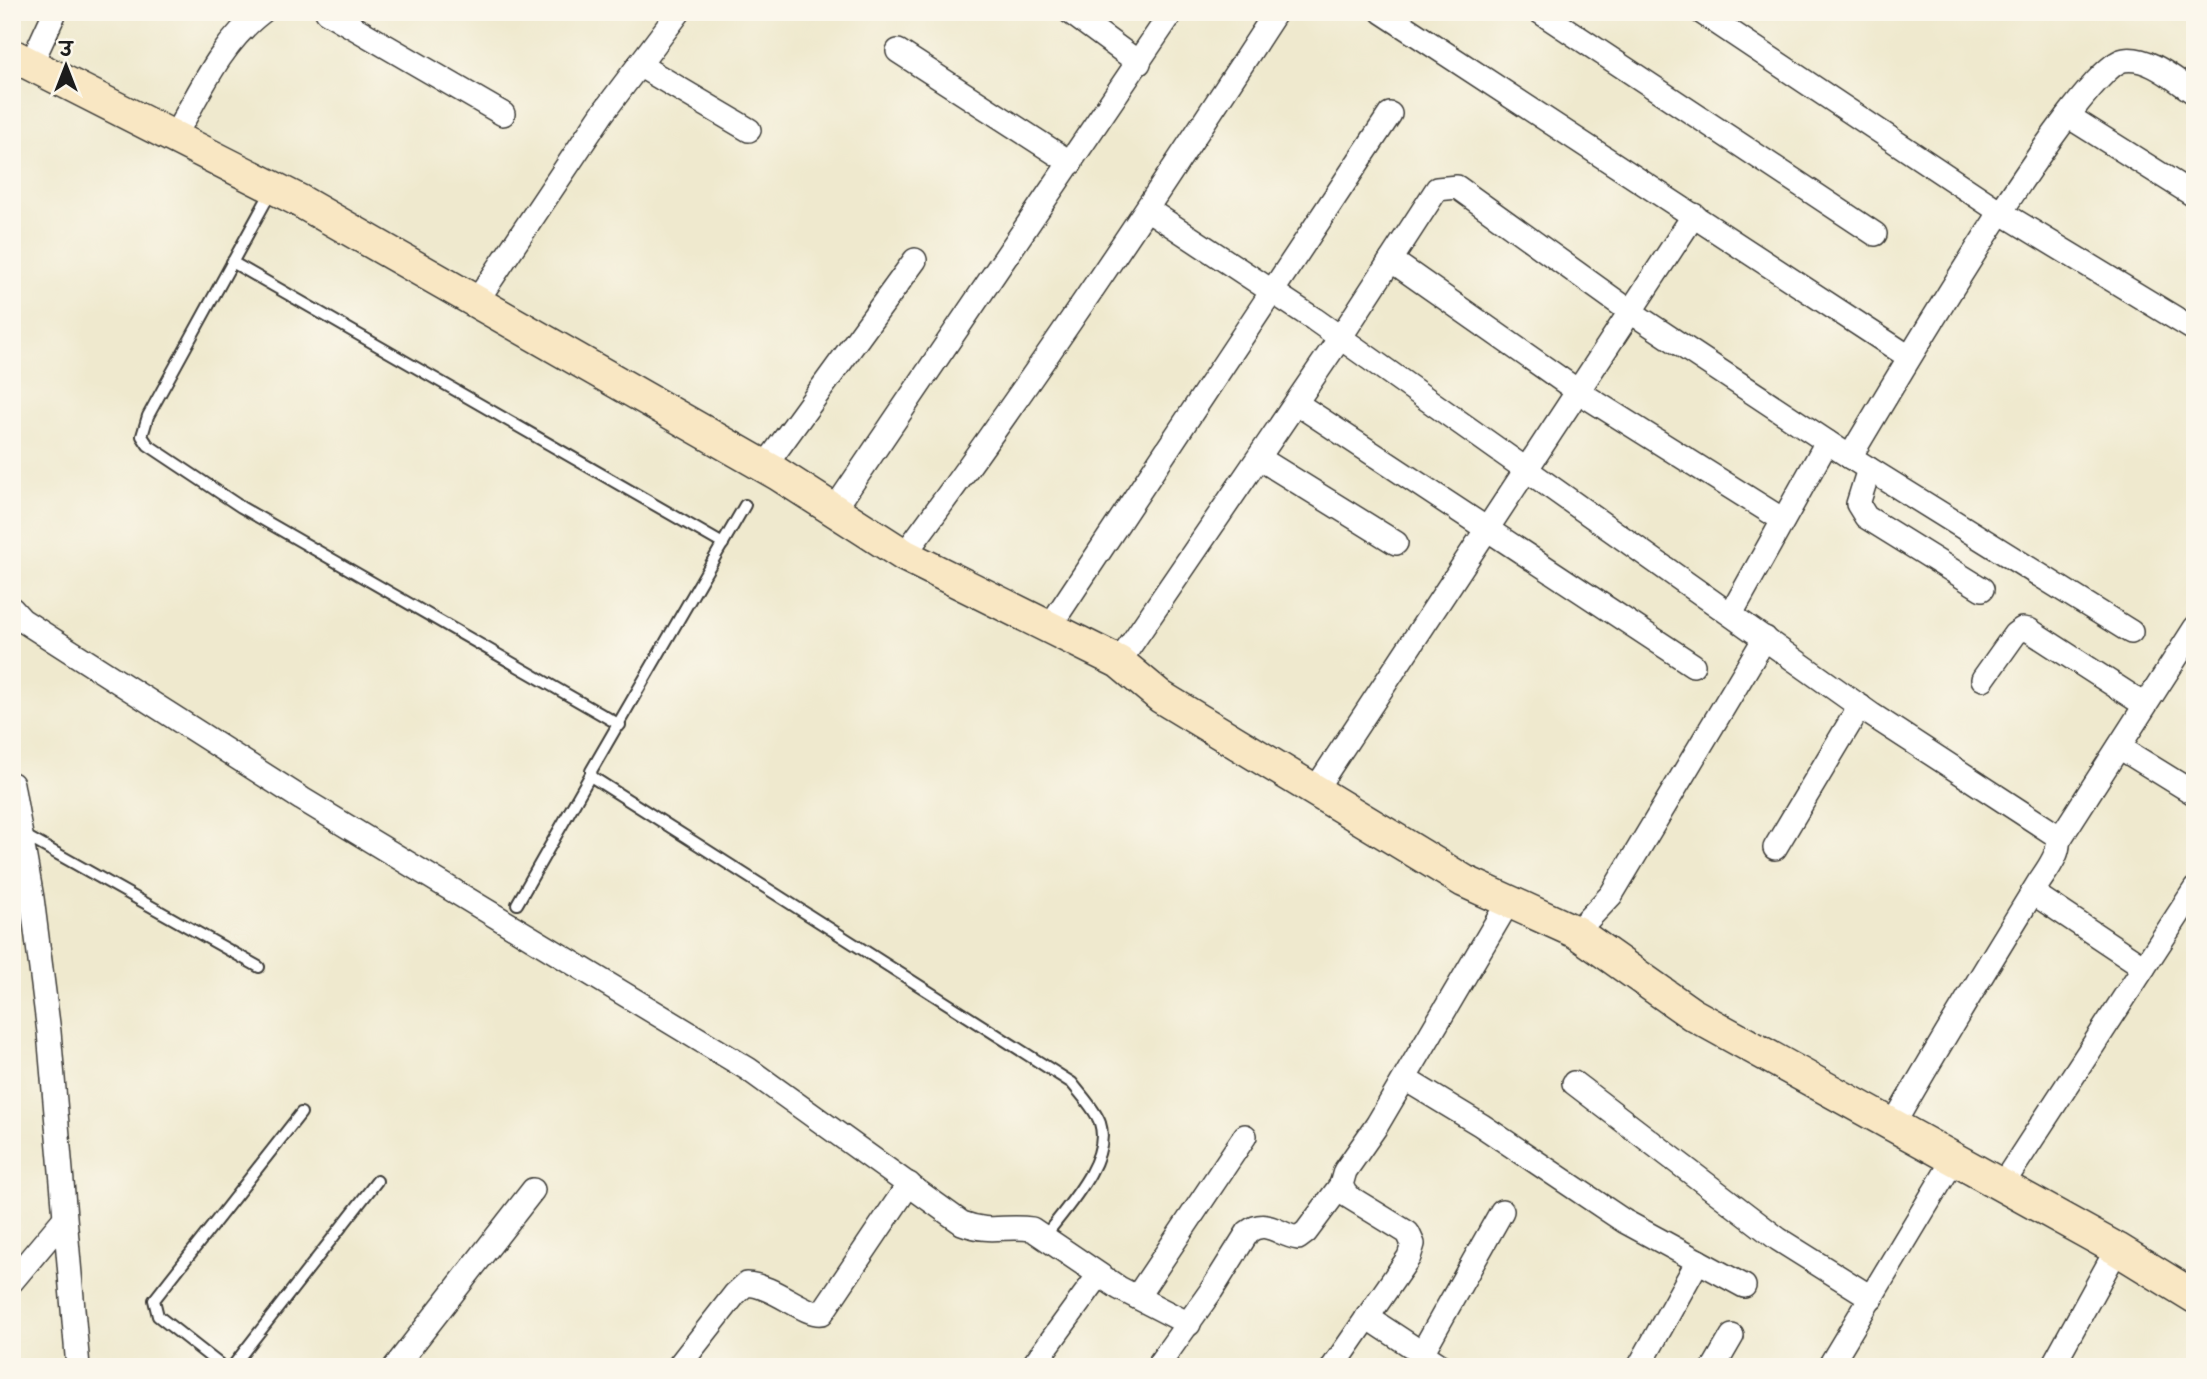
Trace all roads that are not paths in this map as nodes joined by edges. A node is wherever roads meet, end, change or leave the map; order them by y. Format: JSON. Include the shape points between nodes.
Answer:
{"nodes":[{"id":1,"x":55,"y":12,"type":"edge"},
{"id":2,"x":262,"y":12,"type":"edge"},
{"id":3,"x":327,"y":12,"type":"edge"},
{"id":4,"x":679,"y":12,"type":"edge"},
{"id":5,"x":1070,"y":12,"type":"edge"},
{"id":6,"x":1172,"y":12,"type":"edge"},
{"id":7,"x":1276,"y":12,"type":"edge"},
{"id":8,"x":1382,"y":12,"type":"edge"},
{"id":9,"x":1541,"y":12,"type":"edge"},
{"id":10,"x":1701,"y":12,"type":"edge"},
{"id":11,"x":898,"y":51,"type":"dead end"},
{"id":12,"x":22,"y":59,"type":"edge"},
{"id":13,"x":1139,"y":63,"type":"junction"},
{"id":14,"x":639,"y":65,"type":"junction"},
{"id":15,"x":2195,"y":93,"type":"edge"},
{"id":16,"x":503,"y":114,"type":"dead end"},
{"id":17,"x":1390,"y":114,"type":"dead end"},
{"id":18,"x":2068,"y":116,"type":"junction"},
{"id":19,"x":749,"y":130,"type":"dead end"},
{"id":20,"x":174,"y":137,"type":"junction"},
{"id":21,"x":1071,"y":163,"type":"junction"},
{"id":22,"x":273,"y":188,"type":"junction"},
{"id":23,"x":2195,"y":196,"type":"edge"},
{"id":24,"x":1147,"y":209,"type":"junction"},
{"id":25,"x":2001,"y":213,"type":"junction"},
{"id":26,"x":1694,"y":215,"type":"junction"},
{"id":27,"x":1875,"y":234,"type":"dead end"},
{"id":28,"x":915,"y":260,"type":"dead end"},
{"id":29,"x":1391,"y":260,"type":"junction"},
{"id":30,"x":232,"y":262,"type":"junction"},
{"id":31,"x":1273,"y":292,"type":"junction"},
{"id":32,"x":476,"y":302,"type":"junction"},
{"id":33,"x":1631,"y":312,"type":"junction"},
{"id":34,"x":2195,"y":330,"type":"edge"},
{"id":35,"x":1340,"y":338,"type":"junction"},
{"id":36,"x":1909,"y":357,"type":"junction"},
{"id":37,"x":1578,"y":392,"type":"junction"},
{"id":38,"x":1296,"y":403,"type":"junction"},
{"id":39,"x":1827,"y":442,"type":"junction"},
{"id":40,"x":1259,"y":458,"type":"junction"},
{"id":41,"x":1860,"y":463,"type":"junction"},
{"id":42,"x":765,"y":466,"type":"junction"},
{"id":43,"x":1528,"y":470,"type":"junction"},
{"id":44,"x":745,"y":505,"type":"dead end"},
{"id":45,"x":834,"y":510,"type":"junction"},
{"id":46,"x":1783,"y":520,"type":"junction"},
{"id":47,"x":1488,"y":529,"type":"junction"},
{"id":48,"x":1396,"y":543,"type":"dead end"},
{"id":49,"x":723,"y":544,"type":"junction"},
{"id":50,"x":904,"y":555,"type":"junction"},
{"id":51,"x":1982,"y":589,"type":"dead end"},
{"id":52,"x":12,"y":609,"type":"edge"},
{"id":53,"x":1731,"y":614,"type":"junction"},
{"id":54,"x":2195,"y":628,"type":"edge"},
{"id":55,"x":1048,"y":629,"type":"junction"},
{"id":56,"x":2131,"y":632,"type":"dead end"},
{"id":57,"x":1765,"y":638,"type":"junction"},
{"id":58,"x":1119,"y":662,"type":"junction"},
{"id":59,"x":1693,"y":665,"type":"dead end"},
{"id":60,"x":1983,"y":679,"type":"dead end"},
{"id":61,"x":2146,"y":705,"type":"junction"},
{"id":62,"x":1860,"y":706,"type":"junction"},
{"id":63,"x":620,"y":725,"type":"junction"},
{"id":64,"x":2119,"y":747,"type":"junction"},
{"id":65,"x":591,"y":774,"type":"junction"},
{"id":66,"x":12,"y":785,"type":"edge"},
{"id":67,"x":1315,"y":790,"type":"junction"},
{"id":68,"x":2195,"y":794,"type":"edge"},
{"id":69,"x":22,"y":834,"type":"junction"},
{"id":70,"x":2059,"y":840,"type":"junction"},
{"id":71,"x":1775,"y":848,"type":"dead end"},
{"id":72,"x":12,"y":887,"type":"edge"},
{"id":73,"x":2195,"y":889,"type":"edge"},
{"id":74,"x":2033,"y":893,"type":"junction"},
{"id":75,"x":32,"y":898,"type":"junction"},
{"id":76,"x":1509,"y":901,"type":"junction"},
{"id":77,"x":517,"y":904,"type":"dead end"},
{"id":78,"x":1576,"y":932,"type":"junction"},
{"id":79,"x":259,"y":967,"type":"dead end"},
{"id":80,"x":2144,"y":967,"type":"junction"},
{"id":81,"x":1405,"y":1079,"type":"junction"},
{"id":82,"x":1574,"y":1083,"type":"dead end"},
{"id":83,"x":301,"y":1113,"type":"dead end"},
{"id":84,"x":1893,"y":1125,"type":"junction"},
{"id":85,"x":1245,"y":1136,"type":"dead end"},
{"id":86,"x":1954,"y":1159,"type":"junction"},
{"id":87,"x":377,"y":1181,"type":"dead end"},
{"id":88,"x":909,"y":1184,"type":"junction"},
{"id":89,"x":1341,"y":1185,"type":"junction"},
{"id":90,"x":2001,"y":1185,"type":"junction"},
{"id":91,"x":533,"y":1190,"type":"dead end"},
{"id":92,"x":1502,"y":1211,"type":"dead end"},
{"id":93,"x":64,"y":1219,"type":"junction"},
{"id":94,"x":1045,"y":1236,"type":"junction"},
{"id":95,"x":2116,"y":1249,"type":"junction"},
{"id":96,"x":1698,"y":1261,"type":"junction"},
{"id":97,"x":1100,"y":1275,"type":"junction"},
{"id":98,"x":12,"y":1280,"type":"edge"},
{"id":99,"x":1744,"y":1286,"type":"dead end"},
{"id":100,"x":1137,"y":1297,"type":"junction"},
{"id":101,"x":2195,"y":1297,"type":"edge"},
{"id":102,"x":1872,"y":1298,"type":"junction"},
{"id":103,"x":1367,"y":1317,"type":"junction"},
{"id":104,"x":1189,"y":1324,"type":"junction"},
{"id":105,"x":1732,"y":1336,"type":"dead end"},
{"id":106,"x":1422,"y":1353,"type":"junction"},
{"id":107,"x":1334,"y":1366,"type":"edge"},
{"id":108,"x":78,"y":1367,"type":"edge"},
{"id":109,"x":223,"y":1367,"type":"edge"},
{"id":110,"x":232,"y":1367,"type":"edge"},
{"id":111,"x":395,"y":1367,"type":"edge"},
{"id":112,"x":678,"y":1367,"type":"edge"},
{"id":113,"x":1032,"y":1367,"type":"edge"},
{"id":114,"x":1157,"y":1367,"type":"edge"},
{"id":115,"x":1443,"y":1367,"type":"edge"},
{"id":116,"x":1639,"y":1367,"type":"edge"},
{"id":117,"x":1714,"y":1367,"type":"edge"},
{"id":118,"x":1829,"y":1367,"type":"edge"},
{"id":119,"x":2052,"y":1367,"type":"edge"}],
"edges":[{"from":1,"to":12,"type":"street"},
{"from":2,"to":20,"type":"street","via":[[239,30],[224,50]]},
{"from":3,"to":16,"type":"street"},
{"from":4,"to":14,"type":"street"},
{"from":5,"to":13,"type":"street"},
{"from":6,"to":13,"type":"street"},
{"from":7,"to":24,"type":"street"},
{"from":8,"to":26,"type":"street"},
{"from":9,"to":27,"type":"street"},
{"from":10,"to":25,"type":"street"},
{"from":11,"to":21,"type":"street"},
{"from":12,"to":20,"type":"street"},
{"from":13,"to":21,"type":"street"},
{"from":14,"to":19,"type":"street"},
{"from":14,"to":32,"type":"street"},
{"from":15,"to":18,"type":"street","via":[[2145,62],[2124,60],[2109,67]]},
{"from":17,"to":31,"type":"street"},
{"from":18,"to":23,"type":"street"},
{"from":18,"to":25,"type":"street","via":[[2045,142]]},
{"from":20,"to":22,"type":"street"},
{"from":21,"to":45,"type":"street"},
{"from":22,"to":30,"type":"lane"},
{"from":22,"to":32,"type":"street"},
{"from":24,"to":31,"type":"street"},
{"from":24,"to":50,"type":"street","via":[[984,448]]},
{"from":25,"to":34,"type":"street"},
{"from":25,"to":36,"type":"street"},
{"from":26,"to":33,"type":"street"},
{"from":26,"to":36,"type":"street"},
{"from":28,"to":42,"type":"street"},
{"from":29,"to":33,"type":"street","via":[[1437,189],[1457,187]]},
{"from":29,"to":35,"type":"street"},
{"from":29,"to":37,"type":"street"},
{"from":30,"to":49,"type":"lane"},
{"from":30,"to":63,"type":"lane","via":[[141,431],[148,445],[241,507]]},
{"from":31,"to":35,"type":"street"},
{"from":31,"to":55,"type":"street"},
{"from":32,"to":42,"type":"street"},
{"from":33,"to":37,"type":"street"},
{"from":33,"to":39,"type":"street"},
{"from":35,"to":38,"type":"street"},
{"from":35,"to":43,"type":"street"},
{"from":36,"to":41,"type":"street"},
{"from":37,"to":43,"type":"street"},
{"from":37,"to":46,"type":"street"},
{"from":38,"to":40,"type":"street"},
{"from":38,"to":47,"type":"street"},
{"from":39,"to":41,"type":"street"},
{"from":39,"to":46,"type":"street"},
{"from":40,"to":48,"type":"street"},
{"from":40,"to":58,"type":"street"},
{"from":41,"to":51,"type":"street","via":[[1858,504],[1866,517]]},
{"from":41,"to":56,"type":"street"},
{"from":42,"to":45,"type":"street"},
{"from":43,"to":47,"type":"street"},
{"from":43,"to":53,"type":"street"},
{"from":44,"to":49,"type":"lane"},
{"from":45,"to":50,"type":"street"},
{"from":46,"to":53,"type":"street"},
{"from":47,"to":59,"type":"street"},
{"from":47,"to":67,"type":"street"},
{"from":49,"to":63,"type":"lane"},
{"from":50,"to":55,"type":"street"},
{"from":52,"to":88,"type":"street","via":[[22,620],[302,799],[748,1069]]},
{"from":53,"to":57,"type":"street"},
{"from":54,"to":61,"type":"street"},
{"from":55,"to":58,"type":"street"},
{"from":57,"to":62,"type":"street"},
{"from":57,"to":78,"type":"street","via":[[1611,895]]},
{"from":58,"to":67,"type":"street","via":[[1161,697]]},
{"from":60,"to":61,"type":"street","via":[[2015,634],[2029,630]]},
{"from":61,"to":64,"type":"street"},
{"from":62,"to":70,"type":"street","via":[[2050,829]]},
{"from":62,"to":71,"type":"street"},
{"from":63,"to":65,"type":"lane"},
{"from":64,"to":68,"type":"street"},
{"from":64,"to":70,"type":"street"},
{"from":65,"to":77,"type":"lane"},
{"from":65,"to":94,"type":"lane","via":[[1072,1083],[1100,1124],[1102,1148],[1096,1164]]},
{"from":66,"to":69,"type":"street"},
{"from":67,"to":76,"type":"street","via":[[1464,881]]},
{"from":69,"to":75,"type":"street"},
{"from":69,"to":79,"type":"lane"},
{"from":70,"to":74,"type":"street"},
{"from":72,"to":75,"type":"street"},
{"from":73,"to":80,"type":"street"},
{"from":74,"to":80,"type":"street"},
{"from":74,"to":84,"type":"street"},
{"from":75,"to":93,"type":"street","via":[[59,1117]]},
{"from":76,"to":78,"type":"street"},
{"from":76,"to":81,"type":"street"},
{"from":78,"to":84,"type":"street","via":[[1692,1014]]},
{"from":80,"to":90,"type":"street"},
{"from":81,"to":89,"type":"street","via":[[1345,1171]]},
{"from":81,"to":96,"type":"street","via":[[1624,1221]]},
{"from":82,"to":102,"type":"street","via":[[1778,1239]]},
{"from":83,"to":109,"type":"lane","via":[[154,1300],[158,1316]]},
{"from":84,"to":86,"type":"street"},
{"from":85,"to":100,"type":"street"},
{"from":86,"to":90,"type":"street"},
{"from":86,"to":102,"type":"street"},
{"from":87,"to":110,"type":"lane"},
{"from":88,"to":94,"type":"street","via":[[962,1223],[982,1231],[1017,1227]]},
{"from":88,"to":112,"type":"street","via":[[822,1313],[811,1312],[759,1285],[746,1284]]},
{"from":89,"to":103,"type":"street","via":[[1346,1195],[1408,1233],[1413,1244],[1409,1257]]},
{"from":89,"to":104,"type":"street","via":[[1298,1238],[1266,1225],[1248,1232]]},
{"from":90,"to":95,"type":"street"},
{"from":91,"to":111,"type":"street"},
{"from":92,"to":106,"type":"street"},
{"from":93,"to":98,"type":"street"},
{"from":93,"to":108,"type":"street"},
{"from":94,"to":97,"type":"street"},
{"from":95,"to":101,"type":"street"},
{"from":95,"to":119,"type":"street"},
{"from":96,"to":99,"type":"street"},
{"from":96,"to":116,"type":"street"},
{"from":97,"to":100,"type":"street"},
{"from":97,"to":113,"type":"street"},
{"from":100,"to":104,"type":"street"},
{"from":102,"to":118,"type":"street"},
{"from":103,"to":106,"type":"street"},
{"from":103,"to":107,"type":"street"},
{"from":104,"to":114,"type":"street"},
{"from":105,"to":117,"type":"street"},
{"from":106,"to":115,"type":"street"}]}
